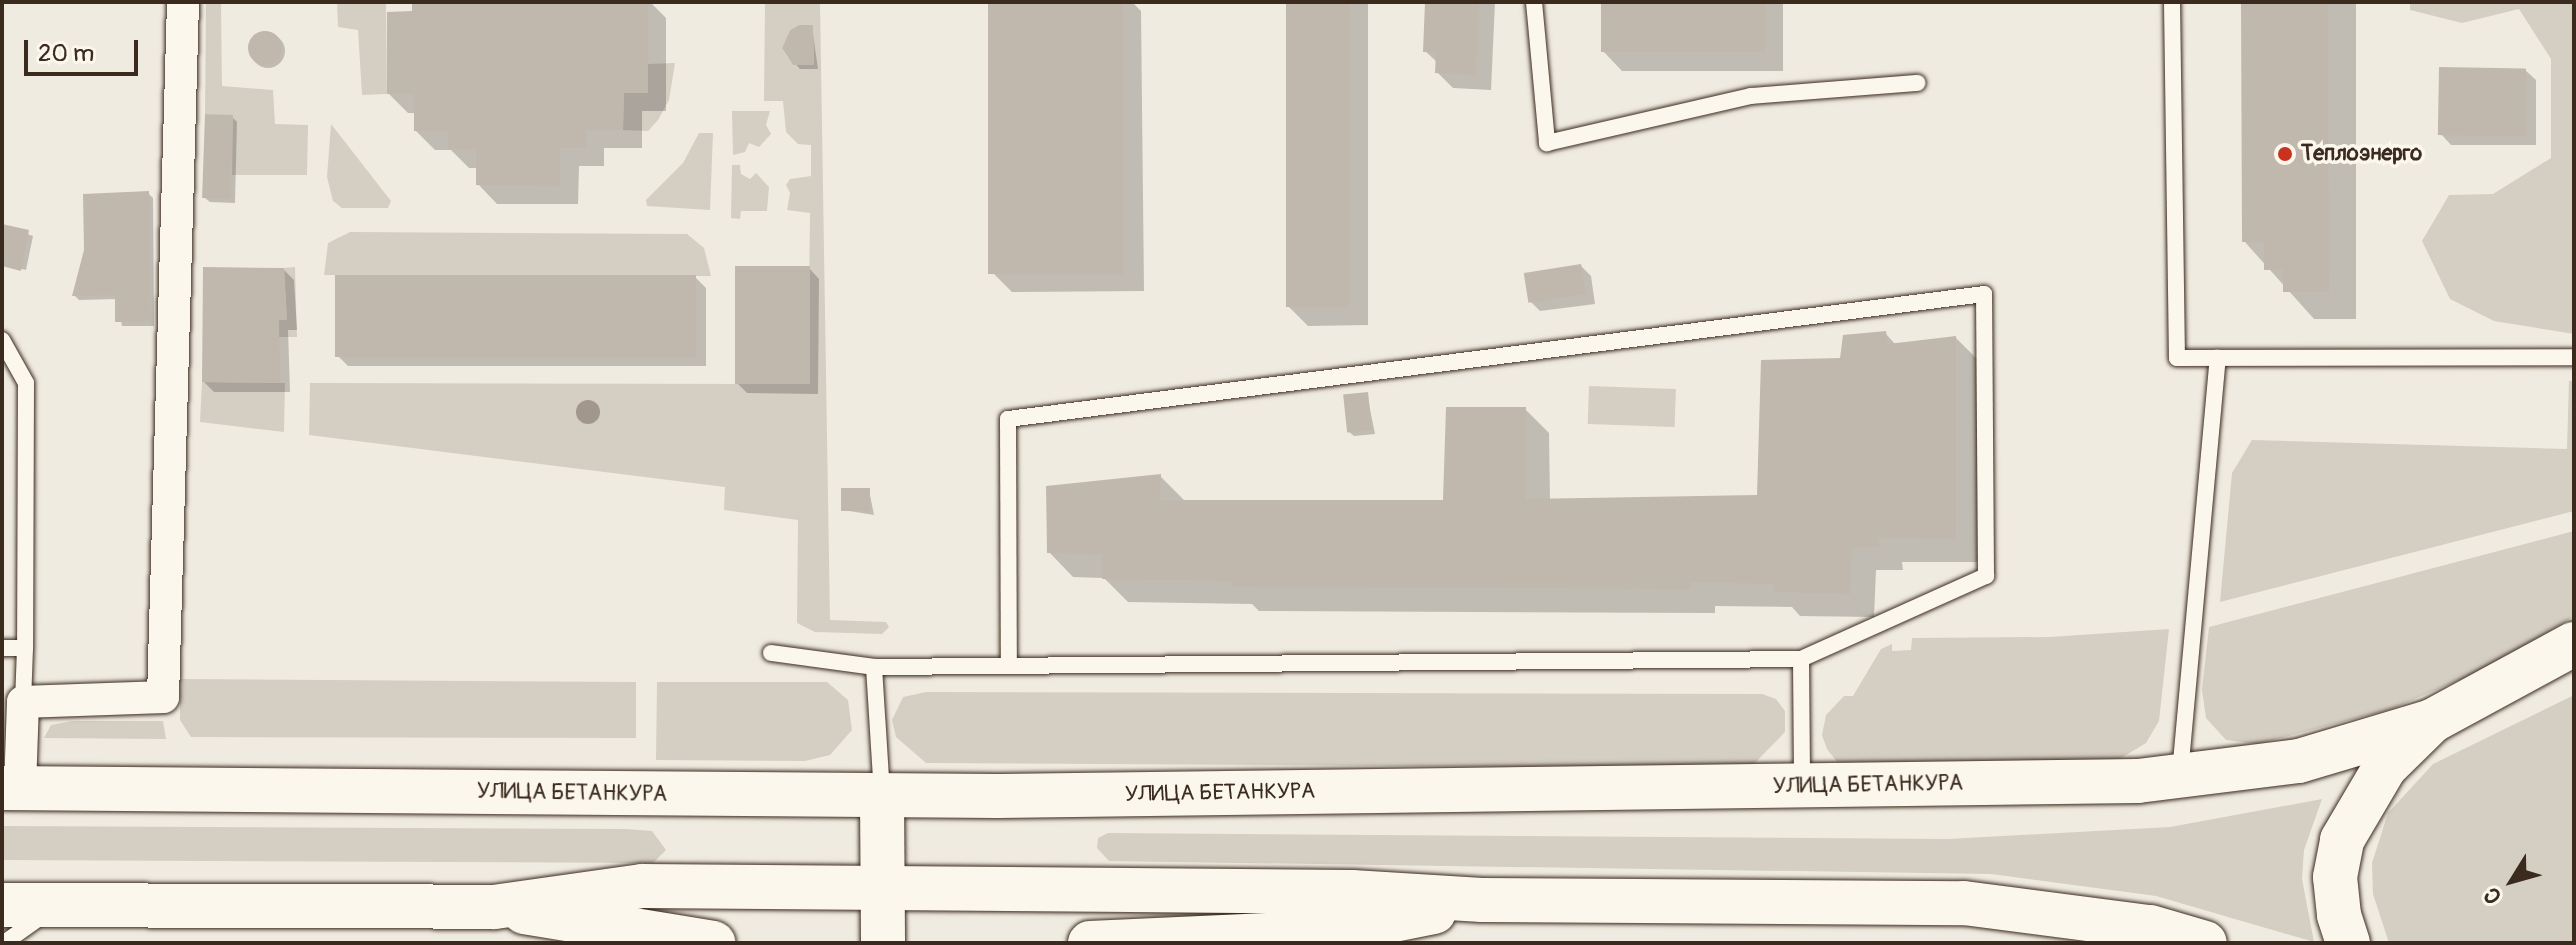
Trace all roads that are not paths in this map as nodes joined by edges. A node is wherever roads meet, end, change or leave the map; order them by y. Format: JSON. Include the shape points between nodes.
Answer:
{"nodes":[{"id":1,"x":183,"y":2,"type":"edge"},
{"id":2,"x":1534,"y":2,"type":"edge"},
{"id":3,"x":2172,"y":2,"type":"edge"},
{"id":4,"x":1917,"y":83,"type":"dead end"},
{"id":5,"x":2,"y":340,"type":"edge"},
{"id":6,"x":2574,"y":357,"type":"edge"},
{"id":7,"x":2218,"y":358,"type":"junction"},
{"id":8,"x":2574,"y":644,"type":"edge"},
{"id":9,"x":2,"y":648,"type":"edge"},
{"id":10,"x":25,"y":648,"type":"junction"},
{"id":11,"x":771,"y":653,"type":"dead end"},
{"id":12,"x":1801,"y":659,"type":"junction"},
{"id":13,"x":1009,"y":665,"type":"junction"},
{"id":14,"x":874,"y":667,"type":"junction"},
{"id":15,"x":23,"y":702,"type":"junction"},
{"id":16,"x":2432,"y":721,"type":"junction"},
{"id":17,"x":2180,"y":779,"type":"junction"},
{"id":18,"x":1802,"y":786,"type":"junction"},
{"id":19,"x":11,"y":788,"type":"edge"},
{"id":20,"x":882,"y":796,"type":"junction"},
{"id":21,"x":884,"y":887,"type":"junction"},
{"id":22,"x":1482,"y":900,"type":"junction"},
{"id":23,"x":2,"y":905,"type":"edge"},
{"id":24,"x":57,"y":905,"type":"junction"},
{"id":25,"x":494,"y":907,"type":"junction"},
{"id":26,"x":4,"y":943,"type":"edge"},
{"id":27,"x":713,"y":943,"type":"edge"},
{"id":28,"x":883,"y":943,"type":"edge"},
{"id":29,"x":1090,"y":943,"type":"edge"},
{"id":30,"x":2205,"y":943,"type":"edge"},
{"id":31,"x":2348,"y":943,"type":"edge"}],
"edges":[{"from":1,"to":15,"type":"street","via":[[163,697]]},
{"from":2,"to":4,"type":"lane","via":[[1547,143],[1751,96]]},
{"from":3,"to":7,"type":"lane","via":[[2177,358]]},
{"from":5,"to":10,"type":"lane","via":[[26,383]]},
{"from":6,"to":7,"type":"lane"},
{"from":7,"to":17,"type":"lane"},
{"from":8,"to":16,"type":"main road"},
{"from":9,"to":10,"type":"lane"},
{"from":10,"to":15,"type":"lane"},
{"from":11,"to":14,"type":"lane"},
{"from":12,"to":13,"type":"lane"},
{"from":12,"to":13,"type":"lane","via":[[1986,576],[1984,294],[1008,419]]},
{"from":12,"to":18,"type":"lane"},
{"from":13,"to":14,"type":"lane"},
{"from":14,"to":20,"type":"lane"},
{"from":15,"to":19,"type":"street"},
{"from":16,"to":17,"type":"main road","name":"УЛИЦА БЕТАНКУРА","via":[[2299,761]]},
{"from":16,"to":31,"type":"main road","via":[[2385,767],[2342,840],[2335,877]]},
{"from":17,"to":18,"type":"main road","name":"УЛИЦА БЕТАНКУРА"},
{"from":18,"to":20,"type":"main road","name":"УЛИЦА БЕТАНКУРА"},
{"from":19,"to":20,"type":"main road","name":"УЛИЦА БЕТАНКУРА"},
{"from":20,"to":21,"type":"main road"},
{"from":21,"to":22,"type":"main road","via":[[1352,892]]},
{"from":21,"to":25,"type":"main road","via":[[608,887]]},
{"from":21,"to":28,"type":"main road"},
{"from":22,"to":29,"type":"main road","via":[[1334,932]]},
{"from":22,"to":30,"type":"main road","via":[[1964,903],[2150,927]]},
{"from":23,"to":24,"type":"main road"},
{"from":24,"to":25,"type":"main road"},
{"from":24,"to":26,"type":"lane"},
{"from":25,"to":27,"type":"main road"}]}
